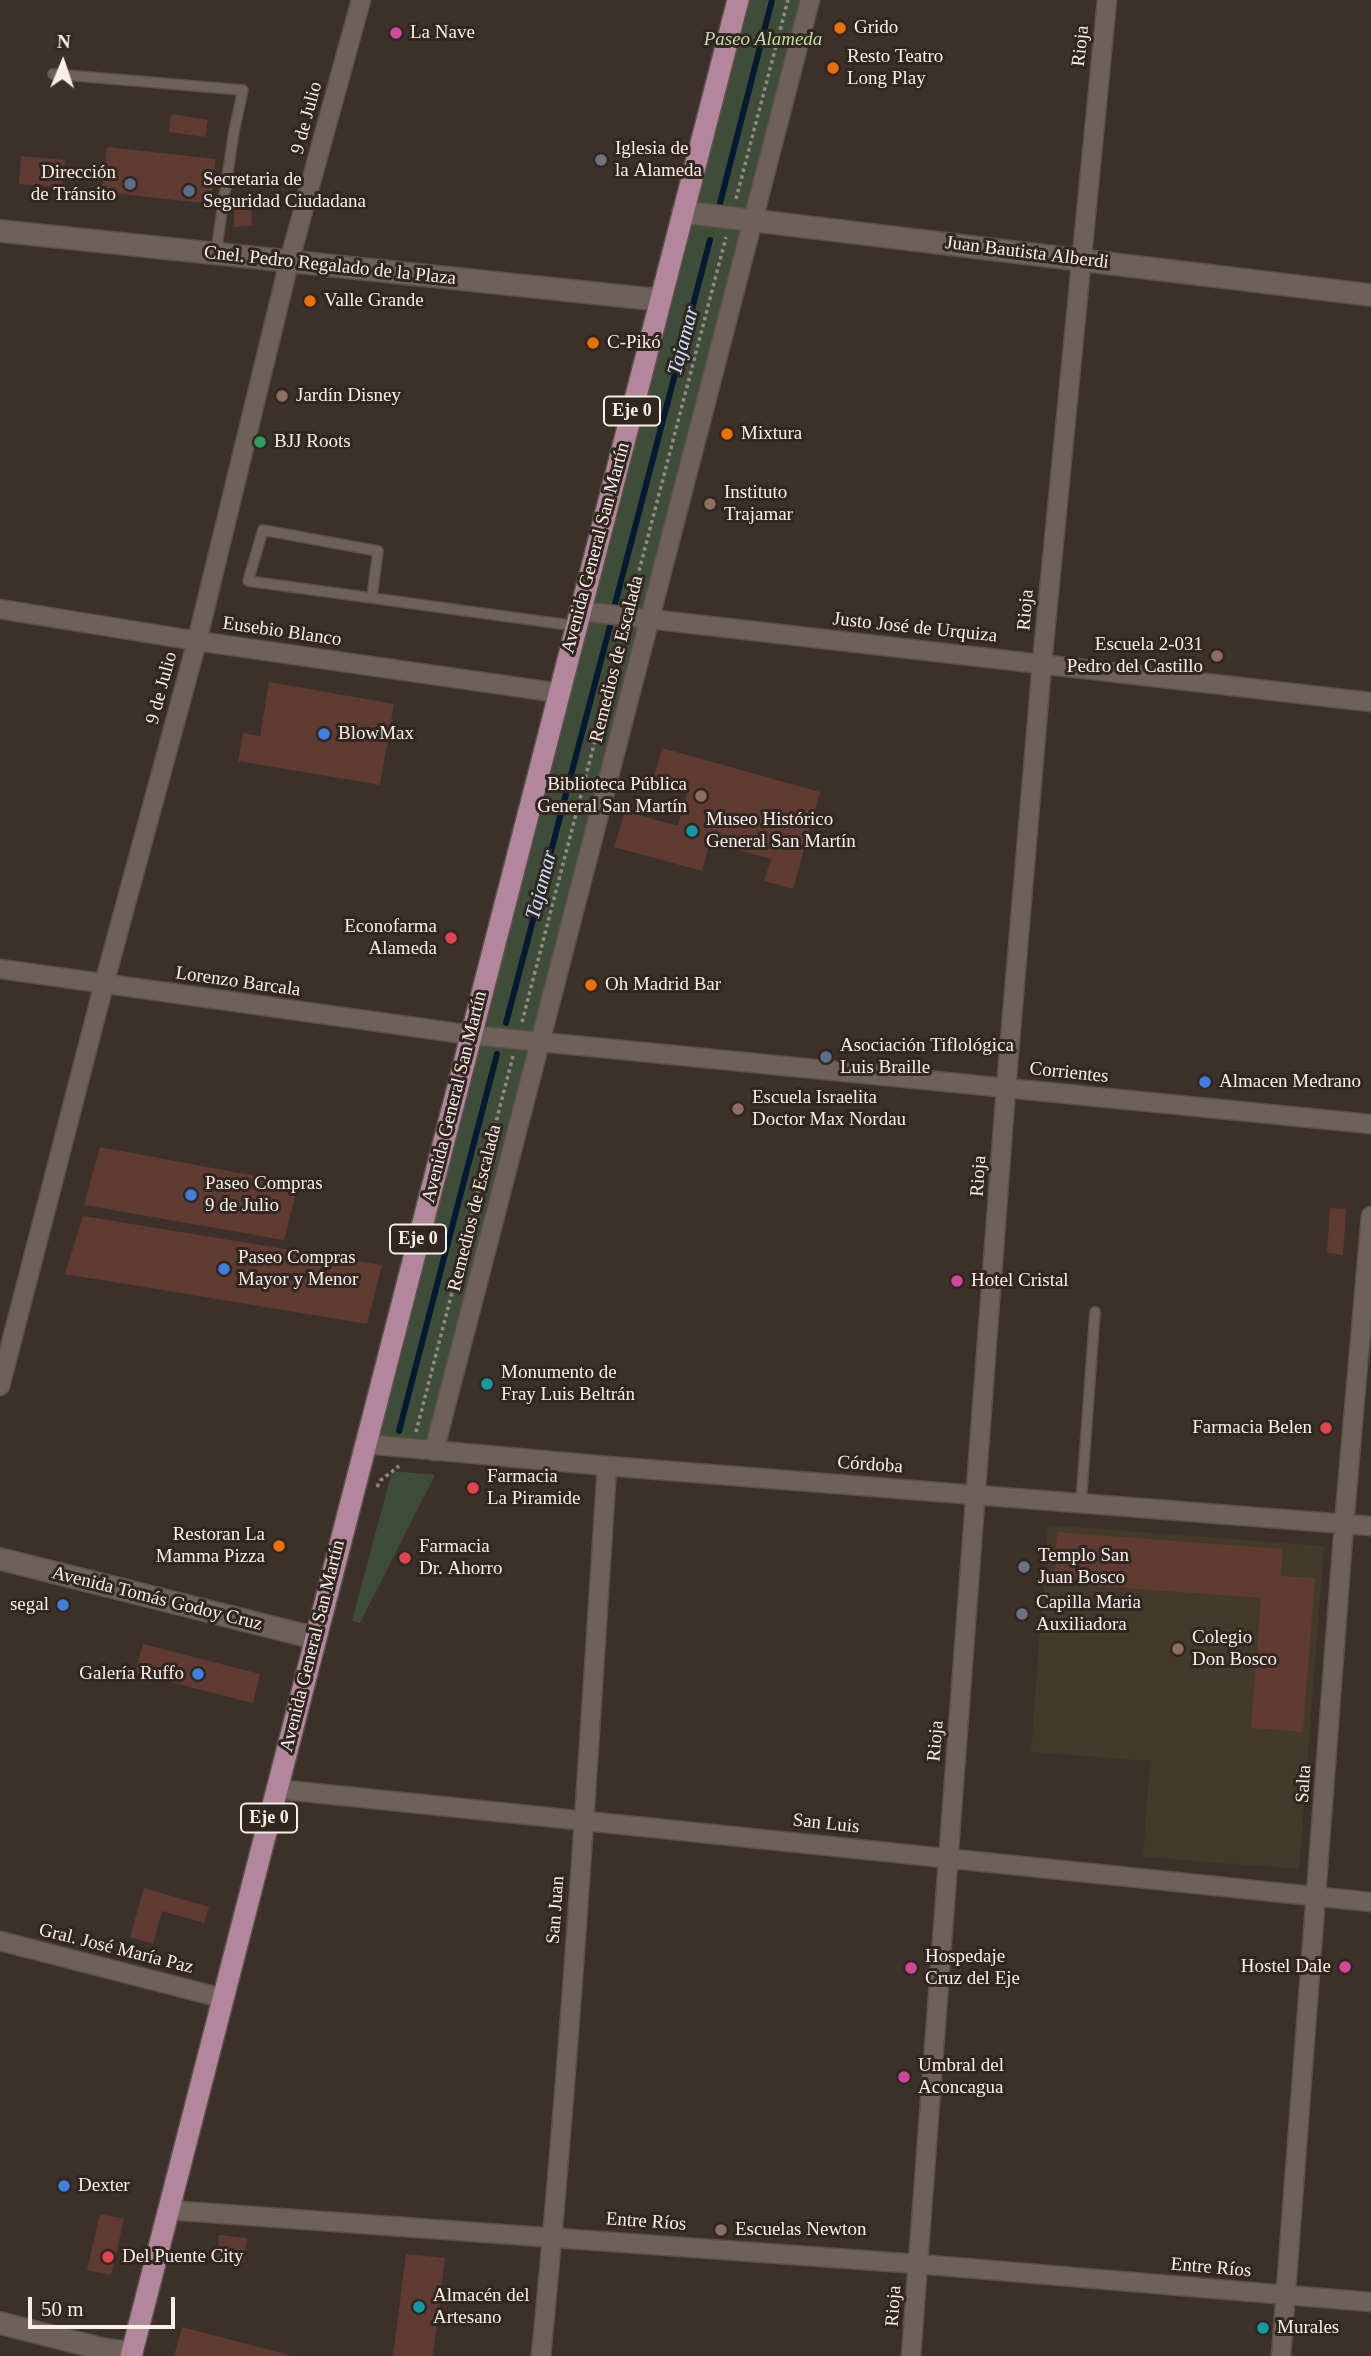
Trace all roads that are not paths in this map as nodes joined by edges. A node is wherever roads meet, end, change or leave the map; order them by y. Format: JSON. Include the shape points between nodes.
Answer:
{"nodes":[{"id":1,"x":361,"y":0,"type":"edge"},
{"id":2,"x":738,"y":0,"type":"edge"},
{"id":3,"x":810,"y":0,"type":"edge"},
{"id":4,"x":1107,"y":0,"type":"edge"},
{"id":5,"x":53,"y":74,"type":"dead end"},
{"id":6,"x":683,"y":212,"type":"junction"},
{"id":7,"x":741,"y":219,"type":"junction"},
{"id":8,"x":0,"y":231,"type":"edge"},
{"id":9,"x":216,"y":254,"type":"junction"},
{"id":10,"x":1081,"y":260,"type":"junction"},
{"id":11,"x":289,"y":262,"type":"junction"},
{"id":12,"x":1371,"y":295,"type":"edge"},
{"id":13,"x":660,"y":300,"type":"junction"},
{"id":14,"x":372,"y":597,"type":"junction"},
{"id":15,"x":0,"y":609,"type":"edge"},
{"id":16,"x":578,"y":618,"type":"junction"},
{"id":17,"x":649,"y":619,"type":"junction"},
{"id":18,"x":197,"y":642,"type":"junction"},
{"id":19,"x":1042,"y":663,"type":"junction"},
{"id":20,"x":559,"y":693,"type":"junction"},
{"id":21,"x":1371,"y":702,"type":"edge"},
{"id":22,"x":0,"y":969,"type":"edge"},
{"id":23,"x":104,"y":984,"type":"junction"},
{"id":24,"x":471,"y":1035,"type":"junction"},
{"id":25,"x":539,"y":1042,"type":"junction"},
{"id":26,"x":1006,"y":1088,"type":"junction"},
{"id":27,"x":1371,"y":1124,"type":"edge"},
{"id":28,"x":1371,"y":1216,"type":"edge"},
{"id":29,"x":1095,"y":1312,"type":"dead end"},
{"id":30,"x":0,"y":1386,"type":"edge"},
{"id":31,"x":365,"y":1444,"type":"junction"},
{"id":32,"x":434,"y":1451,"type":"junction"},
{"id":33,"x":607,"y":1466,"type":"junction"},
{"id":34,"x":977,"y":1494,"type":"junction"},
{"id":35,"x":1081,"y":1503,"type":"junction"},
{"id":36,"x":1344,"y":1524,"type":"junction"},
{"id":37,"x":1371,"y":1526,"type":"edge"},
{"id":38,"x":0,"y":1559,"type":"edge"},
{"id":39,"x":315,"y":1638,"type":"junction"},
{"id":40,"x":276,"y":1789,"type":"junction"},
{"id":41,"x":584,"y":1821,"type":"junction"},
{"id":42,"x":948,"y":1858,"type":"junction"},
{"id":43,"x":1316,"y":1897,"type":"junction"},
{"id":44,"x":1371,"y":1902,"type":"edge"},
{"id":45,"x":0,"y":1941,"type":"edge"},
{"id":46,"x":222,"y":1998,"type":"junction"},
{"id":47,"x":168,"y":2210,"type":"junction"},
{"id":48,"x":553,"y":2236,"type":"junction"},
{"id":49,"x":918,"y":2264,"type":"junction"},
{"id":50,"x":1286,"y":2295,"type":"junction"},
{"id":51,"x":1371,"y":2302,"type":"edge"},
{"id":52,"x":0,"y":2323,"type":"edge"},
{"id":53,"x":131,"y":2355,"type":"edge"},
{"id":54,"x":541,"y":2356,"type":"edge"},
{"id":55,"x":911,"y":2356,"type":"edge"},
{"id":56,"x":1281,"y":2356,"type":"edge"}],
"edges":[{"from":1,"to":11,"type":"street","name":"9 de Julio"},
{"from":2,"to":6,"type":"main road","name":"Avenida General San Martín","number":"Eje 0"},
{"from":3,"to":7,"type":"street","name":"Remedios de Escalada"},
{"from":4,"to":10,"type":"street","name":"Rioja"},
{"from":5,"to":9,"type":"lane","via":[[243,90]]},
{"from":6,"to":7,"type":"street","name":"Juan Bautista Alberdi"},
{"from":6,"to":13,"type":"main road","name":"Avenida General San Martín","number":"Eje 0"},
{"from":7,"to":10,"type":"street","name":"Juan Bautista Alberdi"},
{"from":7,"to":17,"type":"street","name":"Remedios de Escalada"},
{"from":8,"to":9,"type":"street","name":"Cnel. Pedro Regalado de la Plaza"},
{"from":9,"to":11,"type":"street","name":"Cnel. Pedro Regalado de la Plaza"},
{"from":10,"to":12,"type":"street","name":"Juan Bautista Alberdi"},
{"from":10,"to":19,"type":"street","name":"Rioja"},
{"from":11,"to":13,"type":"street","name":"Cnel. Pedro Regalado de la Plaza"},
{"from":11,"to":18,"type":"street","name":"9 de Julio"},
{"from":13,"to":16,"type":"main road","name":"Avenida General San Martín","number":"Eje 0"},
{"from":14,"to":14,"type":"lane","via":[[248,580],[262,530],[378,551]]},
{"from":14,"to":16,"type":"lane"},
{"from":15,"to":18,"type":"street","name":"Eusebio Blanco"},
{"from":16,"to":17,"type":"street","name":"Justo José de Urquiza"},
{"from":16,"to":20,"type":"main road","name":"Avenida General San Martín","number":"Eje 0"},
{"from":17,"to":19,"type":"street","name":"Justo José de Urquiza"},
{"from":17,"to":25,"type":"street","name":"Remedios de Escalada"},
{"from":18,"to":20,"type":"street","name":"Eusebio Blanco"},
{"from":18,"to":23,"type":"street","name":"9 de Julio"},
{"from":19,"to":21,"type":"street","name":"Justo José de Urquiza"},
{"from":19,"to":26,"type":"street","name":"Rioja"},
{"from":20,"to":24,"type":"main road","name":"Avenida General San Martín","number":"Eje 0"},
{"from":22,"to":23,"type":"street","name":"Lorenzo Barcala"},
{"from":23,"to":24,"type":"street","name":"Lorenzo Barcala"},
{"from":23,"to":30,"type":"street","name":"9 de Julio"},
{"from":24,"to":25,"type":"street","name":"Corrientes"},
{"from":24,"to":31,"type":"main road","name":"Avenida General San Martín","number":"Eje 0"},
{"from":25,"to":26,"type":"street","name":"Corrientes"},
{"from":25,"to":32,"type":"street","name":"Remedios de Escalada"},
{"from":26,"to":27,"type":"street","name":"Corrientes"},
{"from":26,"to":34,"type":"street","name":"Rioja"},
{"from":28,"to":36,"type":"street","name":"Salta"},
{"from":29,"to":35,"type":"lane"},
{"from":31,"to":32,"type":"street","name":"Córdoba"},
{"from":31,"to":39,"type":"main road","name":"Avenida General San Martín","number":"Eje 0"},
{"from":32,"to":33,"type":"street","name":"Córdoba"},
{"from":33,"to":34,"type":"street","name":"Córdoba"},
{"from":33,"to":41,"type":"street","name":"San Juan"},
{"from":34,"to":35,"type":"street","name":"Córdoba"},
{"from":34,"to":42,"type":"street","name":"Rioja"},
{"from":35,"to":36,"type":"street","name":"Córdoba"},
{"from":36,"to":37,"type":"street","name":"Córdoba"},
{"from":36,"to":43,"type":"street","name":"Salta"},
{"from":38,"to":39,"type":"street","name":"Avenida Tomás Godoy Cruz"},
{"from":39,"to":40,"type":"main road","name":"Avenida General San Martín","number":"Eje 0"},
{"from":40,"to":41,"type":"street","name":"San Luis"},
{"from":40,"to":46,"type":"main road","name":"Avenida General San Martín","number":"Eje 0"},
{"from":41,"to":42,"type":"street","name":"San Luis"},
{"from":41,"to":48,"type":"street","name":"San Juan"},
{"from":42,"to":43,"type":"street","name":"San Luis"},
{"from":42,"to":49,"type":"street","name":"Rioja"},
{"from":43,"to":44,"type":"street","name":"San Luis"},
{"from":43,"to":50,"type":"street","name":"Salta"},
{"from":45,"to":46,"type":"street","name":"Gral. José María Paz"},
{"from":46,"to":47,"type":"main road","name":"Avenida General San Martín","number":"Eje 0"},
{"from":47,"to":48,"type":"street","name":"Entre Ríos"},
{"from":47,"to":53,"type":"main road","name":"Avenida General San Martín","number":"Eje 0"},
{"from":48,"to":49,"type":"street","name":"Entre Ríos"},
{"from":48,"to":54,"type":"street","name":"San Juan"},
{"from":49,"to":50,"type":"street","name":"Entre Ríos"},
{"from":49,"to":55,"type":"street","name":"Rioja"},
{"from":50,"to":51,"type":"street","name":"Entre Ríos"},
{"from":50,"to":56,"type":"street","name":"Salta"},
{"from":52,"to":53,"type":"street"}]}
